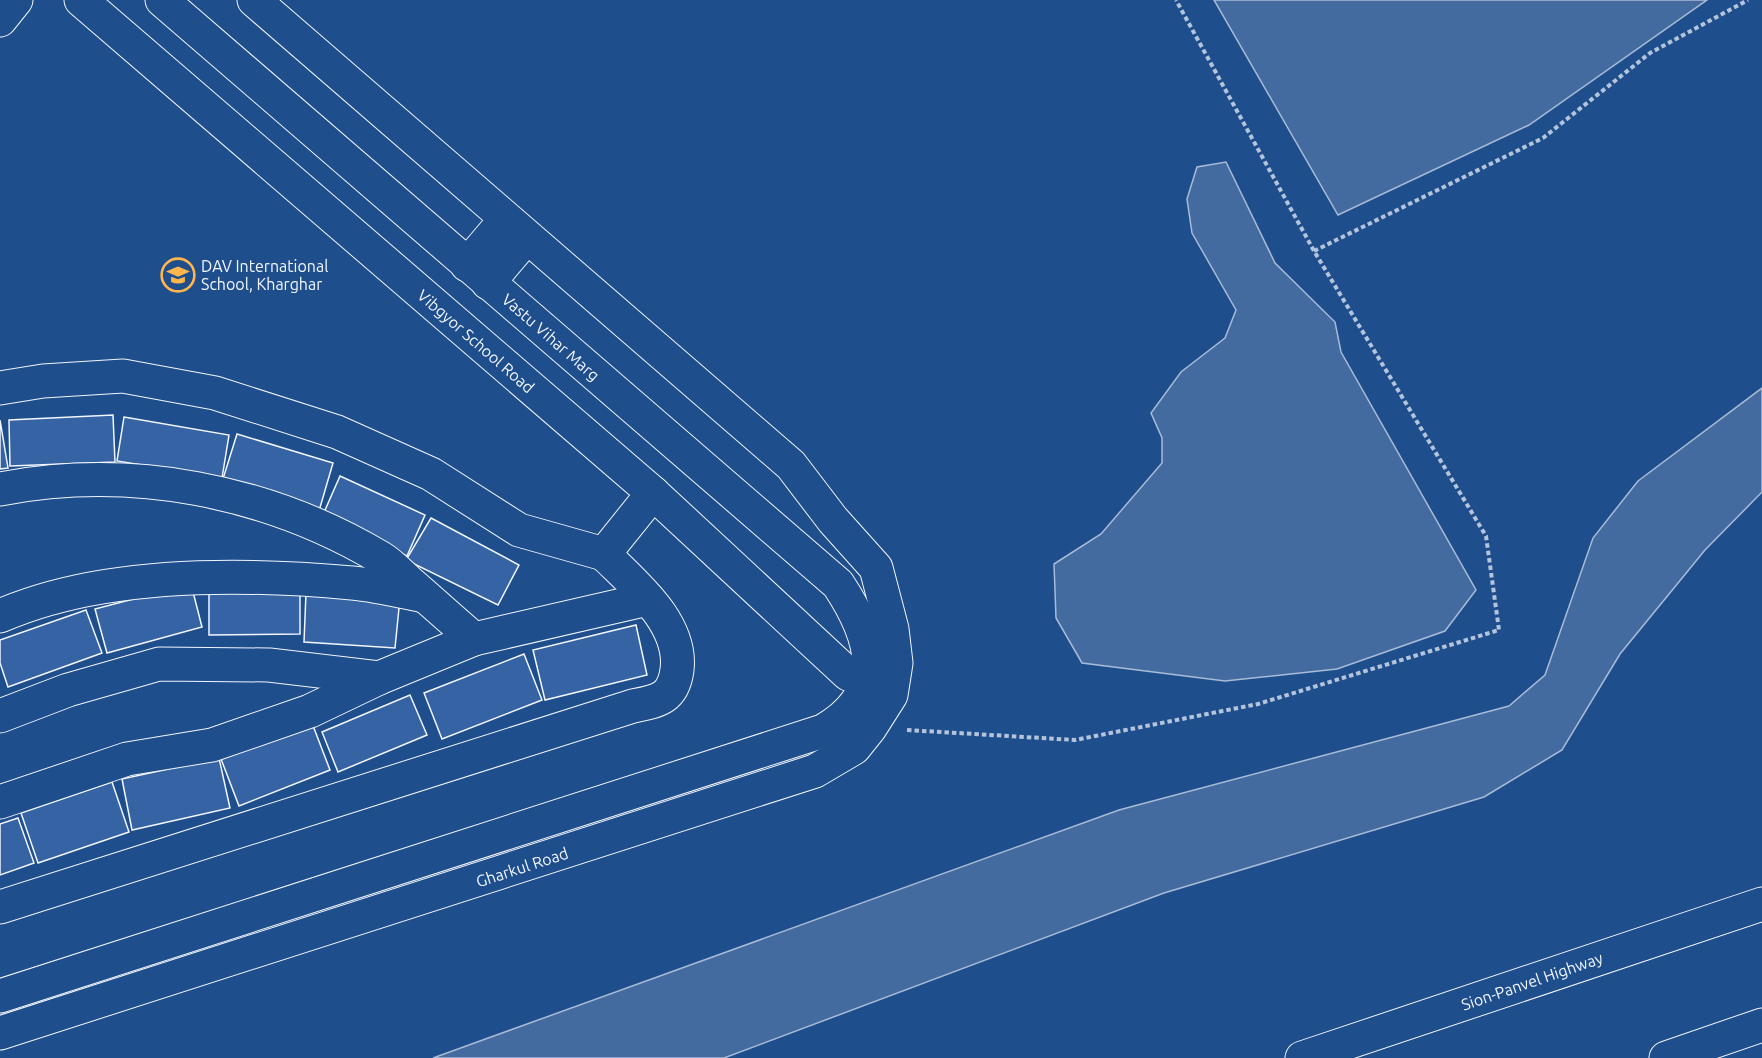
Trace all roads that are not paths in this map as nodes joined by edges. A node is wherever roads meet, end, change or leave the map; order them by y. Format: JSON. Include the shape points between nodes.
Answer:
{"nodes":[{"id":1,"x":16,"y":0,"type":"edge"},
{"id":2,"x":81,"y":0,"type":"edge"},
{"id":3,"x":162,"y":0,"type":"edge"},
{"id":4,"x":254,"y":0,"type":"edge"},
{"id":5,"x":0,"y":20,"type":"edge"},
{"id":6,"x":517,"y":228,"type":"junction"},
{"id":7,"x":478,"y":274,"type":"junction"},
{"id":8,"x":0,"y":388,"type":"edge"},
{"id":9,"x":0,"y":489,"type":"edge"},
{"id":10,"x":653,"y":493,"type":"junction"},
{"id":11,"x":604,"y":554,"type":"junction"},
{"id":12,"x":426,"y":596,"type":"junction"},
{"id":13,"x":648,"y":598,"type":"junction"},
{"id":14,"x":0,"y":616,"type":"edge"},
{"id":15,"x":474,"y":639,"type":"junction"},
{"id":16,"x":379,"y":678,"type":"junction"},
{"id":17,"x":864,"y":706,"type":"junction"},
{"id":18,"x":0,"y":716,"type":"edge"},
{"id":19,"x":0,"y":802,"type":"edge"},
{"id":20,"x":1762,"y":904,"type":"edge"},
{"id":21,"x":0,"y":907,"type":"edge"},
{"id":22,"x":0,"y":996,"type":"edge"},
{"id":23,"x":1762,"y":1025,"type":"edge"},
{"id":24,"x":0,"y":1033,"type":"edge"},
{"id":25,"x":1302,"y":1058,"type":"edge"},
{"id":26,"x":1666,"y":1058,"type":"edge"}],
"edges":[{"from":1,"to":5,"type":"main road"},
{"from":2,"to":10,"type":"main road","name":"Vibgyor School Road"},
{"from":3,"to":7,"type":"main road","name":"Vastu Vihar Marg"},
{"from":4,"to":6,"type":"main road"},
{"from":6,"to":7,"type":"main road"},
{"from":6,"to":17,"type":"main road","name":"Gharkul Road","via":[[791,465],[876,568],[896,663],[891,695]]},
{"from":7,"to":17,"type":"main road","name":"Vastu Vihar Marg","via":[[838,584],[857,612],[867,644]]},
{"from":8,"to":11,"type":"main road","via":[[123,376],[215,393],[337,432],[431,474],[519,530]]},
{"from":9,"to":12,"type":"main road","via":[[92,479],[204,488],[297,516],[383,559]]},
{"from":10,"to":11,"type":"main road"},
{"from":10,"to":17,"type":"main road","name":"Vibgyor School Road","via":[[848,674]]},
{"from":11,"to":13,"type":"main road"},
{"from":12,"to":14,"type":"main road","via":[[354,583],[190,577],[100,588]]},
{"from":12,"to":15,"type":"main road"},
{"from":13,"to":15,"type":"main road"},
{"from":13,"to":21,"type":"main road","via":[[673,635],[679,657],[675,686],[659,701]]},
{"from":15,"to":16,"type":"main road"},
{"from":16,"to":18,"type":"main road","via":[[269,666],[159,664],[68,690]]},
{"from":16,"to":19,"type":"main road","via":[[310,711],[212,745],[127,759]]},
{"from":17,"to":22,"type":"main road","name":"Gharkul Road","via":[[804,737]]},
{"from":17,"to":24,"type":"main road","name":"Gharkul Road","via":[[854,747],[815,771]]},
{"from":20,"to":25,"type":"main road","name":"Sion-Panvel Highway"},
{"from":23,"to":26,"type":"main road"}]}
